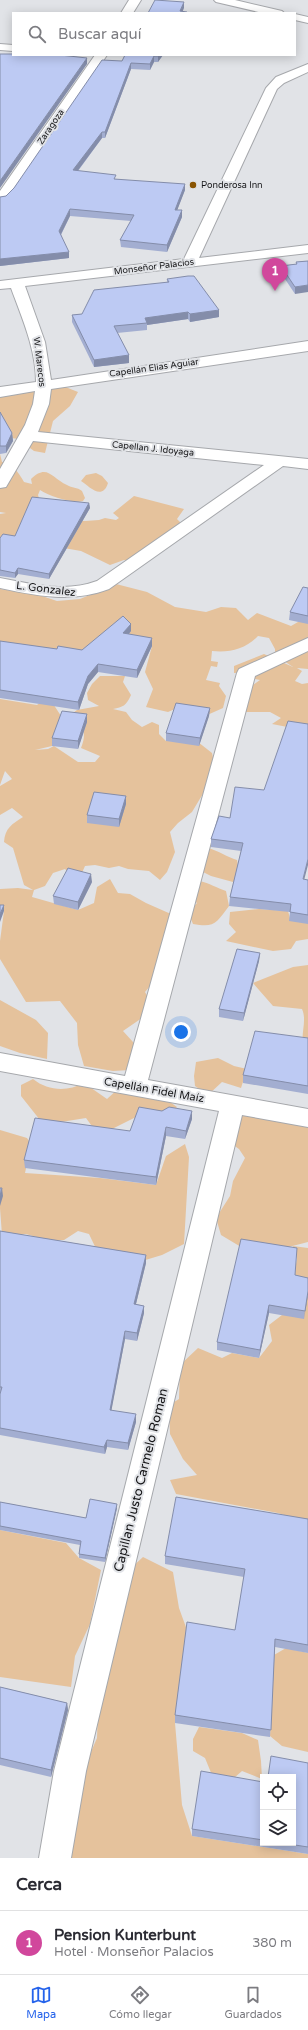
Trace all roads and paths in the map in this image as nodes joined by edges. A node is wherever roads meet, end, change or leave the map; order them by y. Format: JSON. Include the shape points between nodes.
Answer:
{"nodes":[{"id":1,"x":135,"y":0,"type":"edge"},
{"id":2,"x":220,"y":0,"type":"edge"},
{"id":3,"x":128,"y":12,"type":"edge"},
{"id":4,"x":274,"y":12,"type":"edge"},
{"id":5,"x":296,"y":17,"type":"edge"},
{"id":6,"x":308,"y":20,"type":"edge"},
{"id":7,"x":0,"y":47,"type":"edge"},
{"id":8,"x":12,"y":48,"type":"edge"},
{"id":9,"x":100,"y":56,"type":"edge"},
{"id":10,"x":308,"y":68,"type":"edge"},
{"id":11,"x":0,"y":198,"type":"edge"},
{"id":12,"x":308,"y":249,"type":"edge"},
{"id":13,"x":189,"y":263,"type":"junction"},
{"id":14,"x":16,"y":283,"type":"junction"},
{"id":15,"x":0,"y":285,"type":"edge"},
{"id":16,"x":308,"y":346,"type":"edge"},
{"id":17,"x":44,"y":384,"type":"junction"},
{"id":18,"x":0,"y":392,"type":"edge"},
{"id":19,"x":26,"y":436,"type":"junction"},
{"id":20,"x":280,"y":461,"type":"junction"},
{"id":21,"x":308,"y":464,"type":"edge"},
{"id":22,"x":0,"y":483,"type":"edge"},
{"id":23,"x":0,"y":583,"type":"edge"},
{"id":24,"x":308,"y":644,"type":"edge"},
{"id":25,"x":0,"y":1062,"type":"edge"},
{"id":26,"x":134,"y":1086,"type":"junction"},
{"id":27,"x":233,"y":1104,"type":"junction"},
{"id":28,"x":308,"y":1118,"type":"edge"},
{"id":29,"x":55,"y":1858,"type":"edge"}],
"edges":[{"from":1,"to":3,"type":"street"},
{"from":2,"to":4,"type":"street"},
{"from":5,"to":6,"type":"street"},
{"from":7,"to":8,"type":"street"},
{"from":9,"to":11,"type":"street","name":"Zaragoza","via":[[8,191]]},
{"from":10,"to":13,"type":"street","via":[[280,80],[272,88]]},
{"from":12,"to":13,"type":"street","name":"Monseñor Palacios"},
{"from":13,"to":14,"type":"street","name":"Monseñor Palacios"},
{"from":14,"to":15,"type":"street","name":"Monseñor Palacios"},
{"from":14,"to":17,"type":"street","name":"W. Marecos","via":[[37,336]]},
{"from":16,"to":17,"type":"street","name":"Capellán Elias Aguiar"},
{"from":17,"to":18,"type":"street","name":"Capellán Elias Aguiar"},
{"from":17,"to":19,"type":"street","name":"W. Marecos","via":[[41,404]]},
{"from":19,"to":20,"type":"street","name":"Capellan J. Idoyaga"},
{"from":19,"to":22,"type":"street","name":"W. Marecos"},
{"from":20,"to":21,"type":"street","name":"Capellan J. Idoyaga"},
{"from":20,"to":23,"type":"street","name":"L. Gonzalez","via":[[103,585],[92,590],[68,594]]},
{"from":24,"to":26,"type":"street","via":[[246,673]]},
{"from":25,"to":26,"type":"street","name":"Capellán Fidel Maíz"},
{"from":26,"to":27,"type":"street","name":"Capellán Fidel Maíz"},
{"from":27,"to":28,"type":"street","name":"Capellán Fidel Maíz"},
{"from":27,"to":29,"type":"street","name":"Capillan Justo Carmelo Roman","via":[[70,1771]]}]}
